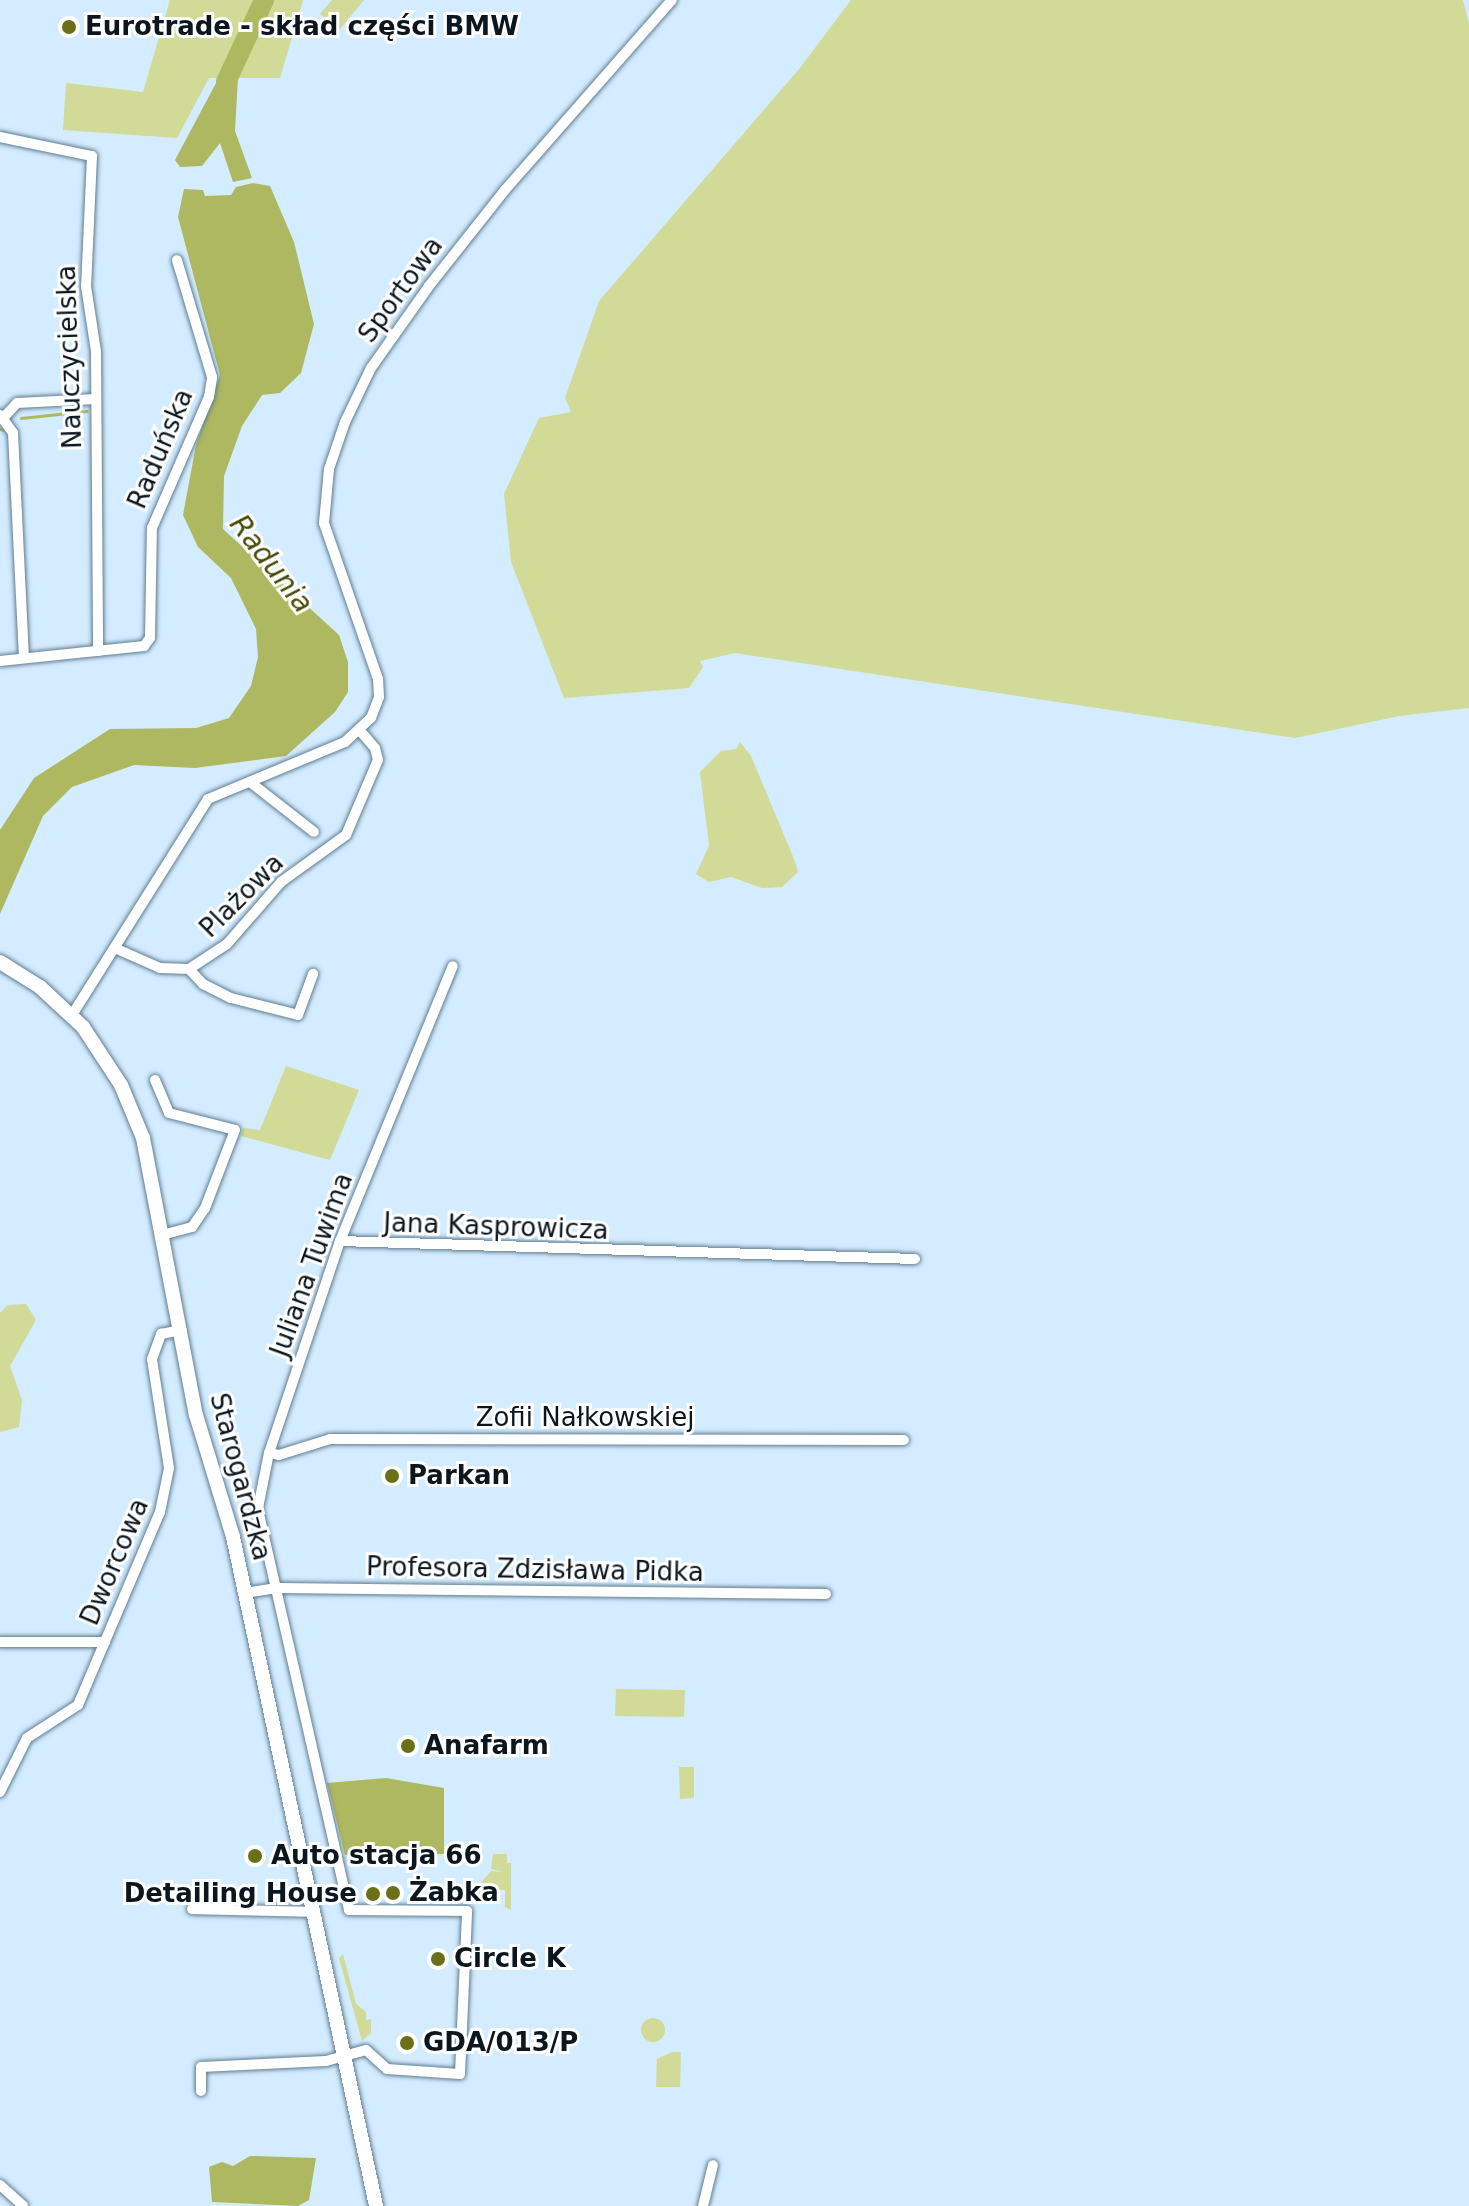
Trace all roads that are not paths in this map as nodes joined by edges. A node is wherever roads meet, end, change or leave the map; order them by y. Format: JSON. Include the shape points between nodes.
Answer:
{"nodes":[{"id":1,"x":672,"y":0,"type":"edge"},
{"id":2,"x":0,"y":137,"type":"edge"},
{"id":3,"x":177,"y":260,"type":"dead end"},
{"id":4,"x":96,"y":399,"type":"junction"},
{"id":5,"x":2,"y":416,"type":"edge"},
{"id":6,"x":98,"y":651,"type":"junction"},
{"id":7,"x":24,"y":658,"type":"junction"},
{"id":8,"x":0,"y":661,"type":"edge"},
{"id":9,"x":360,"y":731,"type":"junction"},
{"id":10,"x":250,"y":782,"type":"junction"},
{"id":11,"x":314,"y":832,"type":"dead end"},
{"id":12,"x":117,"y":949,"type":"junction"},
{"id":13,"x":0,"y":962,"type":"edge"},
{"id":14,"x":453,"y":966,"type":"dead end"},
{"id":15,"x":189,"y":969,"type":"junction"},
{"id":16,"x":313,"y":974,"type":"dead end"},
{"id":17,"x":72,"y":1015,"type":"junction"},
{"id":18,"x":155,"y":1080,"type":"dead end"},
{"id":19,"x":165,"y":1234,"type":"junction"},
{"id":20,"x":340,"y":1241,"type":"junction"},
{"id":21,"x":915,"y":1259,"type":"dead end"},
{"id":22,"x":182,"y":1330,"type":"junction"},
{"id":23,"x":904,"y":1440,"type":"dead end"},
{"id":24,"x":269,"y":1453,"type":"junction"},
{"id":25,"x":277,"y":1588,"type":"junction"},
{"id":26,"x":245,"y":1593,"type":"junction"},
{"id":27,"x":826,"y":1594,"type":"dead end"},
{"id":28,"x":0,"y":1642,"type":"edge"},
{"id":29,"x":105,"y":1642,"type":"junction"},
{"id":30,"x":0,"y":1792,"type":"edge"},
{"id":31,"x":192,"y":1909,"type":"dead end"},
{"id":32,"x":314,"y":1912,"type":"junction"},
{"id":33,"x":345,"y":2055,"type":"junction"},
{"id":34,"x":201,"y":2091,"type":"dead end"},
{"id":35,"x":713,"y":2165,"type":"dead end"},
{"id":36,"x":0,"y":2185,"type":"edge"},
{"id":37,"x":23,"y":2206,"type":"edge"},
{"id":38,"x":376,"y":2206,"type":"edge"},
{"id":39,"x":703,"y":2206,"type":"edge"}],
"edges":[{"from":1,"to":9,"type":"street","name":"Sportowa","via":[[505,190],[429,286],[371,368],[350,412],[329,469],[324,523],[375,666],[379,697]]},
{"from":2,"to":4,"type":"street","name":"Nauczycielska","via":[[92,156],[86,286],[96,351]]},
{"from":3,"to":6,"type":"street","name":"Raduńska","via":[[210,358],[211,387],[152,528],[150,638],[144,646]]},
{"from":4,"to":5,"type":"street","via":[[17,403]]},
{"from":4,"to":6,"type":"street","name":"Nauczycielska"},
{"from":5,"to":7,"type":"street","via":[[13,433],[18,487]]},
{"from":6,"to":7,"type":"street","name":"Raduńska"},
{"from":7,"to":8,"type":"street","name":"Raduńska"},
{"from":9,"to":10,"type":"street"},
{"from":9,"to":15,"type":"street","name":"Plażowa","via":[[378,760],[346,835],[281,882],[227,944]]},
{"from":10,"to":11,"type":"street"},
{"from":10,"to":12,"type":"street","via":[[208,799]]},
{"from":12,"to":15,"type":"street","via":[[160,968]]},
{"from":12,"to":17,"type":"street"},
{"from":13,"to":17,"type":"main road","name":"Starogardzka"},
{"from":14,"to":20,"type":"street","name":"Juliana Tuwima"},
{"from":15,"to":16,"type":"street","via":[[203,984],[231,998],[298,1015]]},
{"from":17,"to":19,"type":"main road","name":"Starogardzka","via":[[132,1106]]},
{"from":18,"to":19,"type":"street","via":[[169,1113],[235,1130],[205,1208],[192,1227]]},
{"from":19,"to":22,"type":"main road","name":"Starogardzka"},
{"from":20,"to":21,"type":"street","name":"Jana Kasprowicza"},
{"from":20,"to":24,"type":"street","name":"Juliana Tuwima"},
{"from":22,"to":26,"type":"main road","name":"Starogardzka","via":[[196,1415]]},
{"from":22,"to":29,"type":"street","name":"Dworcowa","via":[[161,1334],[152,1359],[169,1468],[167,1495]]},
{"from":23,"to":24,"type":"street","name":"Zofii Nałkowskiej","via":[[330,1439],[279,1455]]},
{"from":24,"to":25,"type":"street","name":"Juliana Tuwima","via":[[258,1508]]},
{"from":25,"to":26,"type":"street","name":"Profesora Zdzisława Pidka"},
{"from":25,"to":27,"type":"street","name":"Profesora Zdzisława Pidka"},
{"from":25,"to":33,"type":"street","name":"Juliana Tuwima","via":[[349,1910],[467,1911],[460,2074],[387,2069],[366,2050]]},
{"from":26,"to":32,"type":"main road","name":"Starogardzka"},
{"from":28,"to":29,"type":"street"},
{"from":29,"to":30,"type":"street","name":"Dworcowa","via":[[78,1705],[27,1738]]},
{"from":31,"to":32,"type":"street"},
{"from":32,"to":33,"type":"main road","name":"Starogardzka"},
{"from":33,"to":34,"type":"street","via":[[326,2061],[201,2067]]},
{"from":33,"to":38,"type":"main road","name":"Starogardzka"},
{"from":35,"to":39,"type":"street"},
{"from":36,"to":37,"type":"street"}]}
